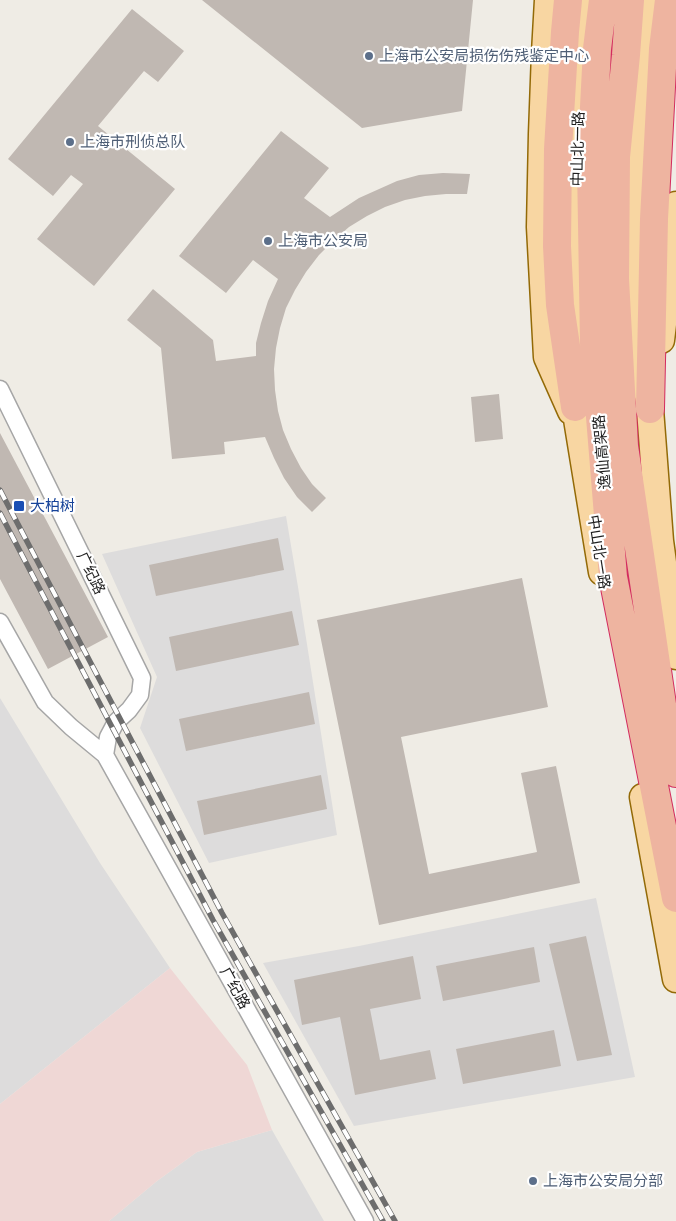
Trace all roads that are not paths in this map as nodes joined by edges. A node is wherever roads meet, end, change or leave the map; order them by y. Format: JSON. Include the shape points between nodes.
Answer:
{"nodes":[{"id":1,"x":548,"y":0,"type":"edge"},
{"id":2,"x":568,"y":0,"type":"edge"},
{"id":3,"x":589,"y":0,"type":"edge"},
{"id":4,"x":603,"y":0,"type":"edge"},
{"id":5,"x":630,"y":0,"type":"edge"},
{"id":6,"x":646,"y":0,"type":"edge"},
{"id":7,"x":668,"y":11,"type":"edge"},
{"id":8,"x":676,"y":205,"type":"edge"},
{"id":9,"x":0,"y":389,"type":"edge"},
{"id":10,"x":650,"y":409,"type":"junction"},
{"id":11,"x":576,"y":417,"type":"junction"},
{"id":12,"x":0,"y":622,"type":"edge"},
{"id":13,"x":676,"y":656,"type":"edge"},
{"id":14,"x":105,"y":755,"type":"junction"},
{"id":15,"x":676,"y":773,"type":"edge"},
{"id":16,"x":676,"y":898,"type":"edge"},
{"id":17,"x":676,"y":979,"type":"edge"},
{"id":18,"x":365,"y":1221,"type":"edge"}],
"edges":[{"from":1,"to":11,"type":"main road","via":[[540,227],[547,357]]},
{"from":2,"to":11,"type":"highway","via":[[558,149],[557,246],[560,305]]},
{"from":3,"to":11,"type":"main road","name":"中山北一路","via":[[578,117]]},
{"from":4,"to":16,"type":"highway","name":"逸仙高架路","via":[[591,165],[595,363],[613,576]]},
{"from":5,"to":15,"type":"highway","name":"逸仙高架路","via":[[616,157],[615,279],[624,446],[665,725]]},
{"from":6,"to":10,"type":"main road","via":[[643,71],[631,191],[633,299]]},
{"from":7,"to":10,"type":"highway","via":[[654,219]]},
{"from":8,"to":10,"type":"main road","via":[[661,345]]},
{"from":9,"to":14,"type":"street","name":"广纪路","via":[[142,678],[140,695],[116,722],[108,737]]},
{"from":10,"to":13,"type":"main road","via":[[660,541]]},
{"from":11,"to":17,"type":"main road","name":"中山北一路"},
{"from":12,"to":14,"type":"street","name":"广纪路","via":[[45,702]]},
{"from":14,"to":18,"type":"street","name":"广纪路"}]}
